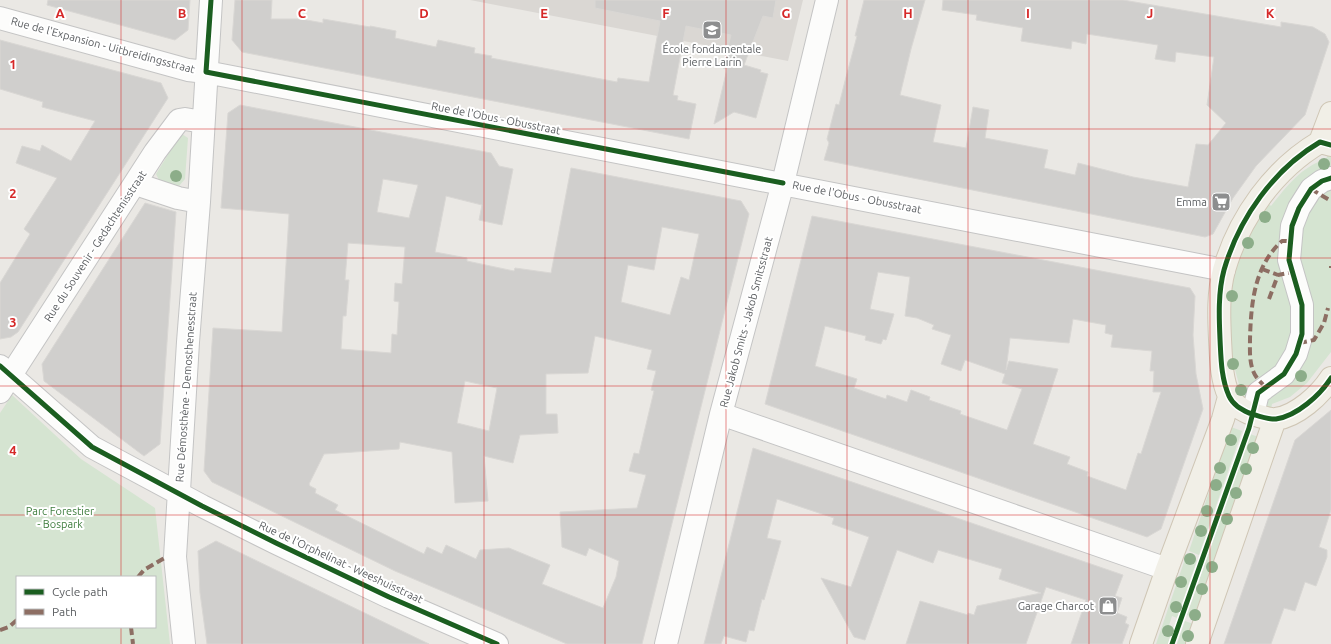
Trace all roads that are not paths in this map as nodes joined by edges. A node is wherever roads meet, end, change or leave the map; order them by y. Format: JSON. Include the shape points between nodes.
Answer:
{"nodes":[{"id":1,"x":211,"y":0,"type":"edge"},
{"id":2,"x":827,"y":0,"type":"edge"},
{"id":3,"x":0,"y":18,"type":"edge"},
{"id":4,"x":206,"y":72,"type":"junction"},
{"id":5,"x":1331,"y":113,"type":"edge"},
{"id":6,"x":203,"y":122,"type":"junction"},
{"id":7,"x":1326,"y":143,"type":"edge"},
{"id":8,"x":1331,"y":178,"type":"edge"},
{"id":9,"x":783,"y":183,"type":"junction"},
{"id":10,"x":136,"y":184,"type":"junction"},
{"id":11,"x":199,"y":202,"type":"junction"},
{"id":12,"x":1224,"y":270,"type":"junction"},
{"id":13,"x":4,"y":378,"type":"edge"},
{"id":14,"x":1331,"y":378,"type":"edge"},
{"id":15,"x":1230,"y":397,"type":"junction"},
{"id":16,"x":721,"y":414,"type":"junction"},
{"id":17,"x":1252,"y":414,"type":"junction"},
{"id":18,"x":1275,"y":419,"type":"junction"},
{"id":19,"x":178,"y":493,"type":"junction"},
{"id":20,"x":1167,"y":569,"type":"junction"},
{"id":21,"x":184,"y":644,"type":"edge"},
{"id":22,"x":497,"y":644,"type":"edge"},
{"id":23,"x":666,"y":644,"type":"edge"},
{"id":24,"x":1141,"y":644,"type":"edge"},
{"id":25,"x":1198,"y":644,"type":"edge"}],
"edges":[{"from":1,"to":4,"type":"street","name":"Rue Démosthène - Demosthenesstraat"},
{"from":2,"to":9,"type":"street","name":"Rue Jakob Smits - Jakob Smitsstraat"},
{"from":3,"to":4,"type":"street","name":"Rue de l'Expansion - Uitbreidingsstraat","via":[[188,70]]},
{"from":4,"to":6,"type":"street","name":"Rue Démosthène - Demosthenesstraat"},
{"from":4,"to":9,"type":"street","name":"Rue de l'Obus - Obusstraat"},
{"from":5,"to":7,"type":"main road"},
{"from":6,"to":10,"type":"street","name":"Rue du Souvenir - Gedachtenisstraat","via":[[178,120]]},
{"from":6,"to":11,"type":"street","name":"Rue Démosthène - Demosthenesstraat"},
{"from":7,"to":12,"type":"main road","via":[[1303,152],[1269,184],[1251,211]]},
{"from":8,"to":17,"type":"street","via":[[1311,189],[1292,226],[1289,260],[1302,305],[1302,334],[1296,354],[1284,374],[1258,393]]},
{"from":9,"to":12,"type":"street","name":"Rue de l'Obus - Obusstraat"},
{"from":9,"to":16,"type":"street","name":"Rue Jakob Smits - Jakob Smitsstraat"},
{"from":10,"to":11,"type":"street"},
{"from":10,"to":13,"type":"street","name":"Rue du Souvenir - Gedachtenisstraat"},
{"from":11,"to":19,"type":"street","name":"Rue Démosthène - Demosthenesstraat"},
{"from":12,"to":15,"type":"main road","via":[[1220,287],[1219,330],[1221,361]]},
{"from":13,"to":19,"type":"street","name":"Rue de l'Orphelinat - Weeshuisstraat","via":[[92,447]]},
{"from":14,"to":18,"type":"main road","via":[[1312,399],[1289,414]]},
{"from":15,"to":17,"type":"main road","via":[[1237,407]]},
{"from":15,"to":20,"type":"main road"},
{"from":16,"to":20,"type":"street"},
{"from":16,"to":23,"type":"street","name":"Rue Jakob Smits - Jakob Smitsstraat"},
{"from":17,"to":18,"type":"main road"},
{"from":18,"to":25,"type":"main road"},
{"from":19,"to":21,"type":"street","name":"Rue Démosthène - Demosthenesstraat","via":[[175,557]]},
{"from":19,"to":22,"type":"street","name":"Rue de l'Orphelinat - Weeshuisstraat","via":[[389,597]]},
{"from":20,"to":24,"type":"main road"}]}
